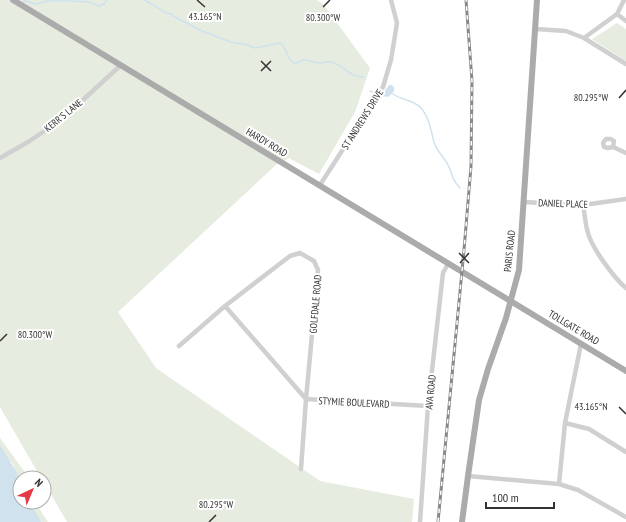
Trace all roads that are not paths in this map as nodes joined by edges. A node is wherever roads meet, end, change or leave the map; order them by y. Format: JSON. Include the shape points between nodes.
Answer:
{"nodes":[{"id":1,"x":13,"y":0,"type":"edge"},
{"id":2,"x":391,"y":0,"type":"edge"},
{"id":3,"x":537,"y":0,"type":"edge"},
{"id":4,"x":624,"y":0,"type":"edge"},
{"id":5,"x":617,"y":14,"type":"junction"},
{"id":6,"x":626,"y":21,"type":"edge"},
{"id":7,"x":536,"y":29,"type":"junction"},
{"id":8,"x":584,"y":38,"type":"junction"},
{"id":9,"x":626,"y":64,"type":"edge"},
{"id":10,"x":121,"y":65,"type":"junction"},
{"id":11,"x":613,"y":148,"type":"dead end"},
{"id":12,"x":626,"y":153,"type":"edge"},
{"id":13,"x":0,"y":158,"type":"edge"},
{"id":14,"x":320,"y":185,"type":"junction"},
{"id":15,"x":626,"y":199,"type":"edge"},
{"id":16,"x":523,"y":202,"type":"junction"},
{"id":17,"x":583,"y":205,"type":"junction"},
{"id":18,"x":448,"y":264,"type":"junction"},
{"id":19,"x":626,"y":288,"type":"edge"},
{"id":20,"x":511,"y":301,"type":"junction"},
{"id":21,"x":225,"y":306,"type":"junction"},
{"id":22,"x":582,"y":344,"type":"junction"},
{"id":23,"x":179,"y":346,"type":"dead end"},
{"id":24,"x":626,"y":371,"type":"edge"},
{"id":25,"x":306,"y":399,"type":"junction"},
{"id":26,"x":428,"y":406,"type":"junction"},
{"id":27,"x":564,"y":423,"type":"junction"},
{"id":28,"x":626,"y":452,"type":"edge"},
{"id":29,"x":301,"y":469,"type":"dead end"},
{"id":30,"x":468,"y":476,"type":"junction"},
{"id":31,"x":559,"y":484,"type":"junction"},
{"id":32,"x":626,"y":517,"type":"edge"},
{"id":33,"x":420,"y":522,"type":"edge"},
{"id":34,"x":462,"y":522,"type":"edge"}],
"edges":[{"from":1,"to":10,"type":"main road","name":"HARDY ROAD"},
{"from":2,"to":14,"type":"street","name":"ST ANDREWS DRIVE","via":[[397,23],[391,60],[383,87]]},
{"from":3,"to":7,"type":"main road","name":"PARIS ROAD"},
{"from":4,"to":5,"type":"street"},
{"from":5,"to":6,"type":"street"},
{"from":5,"to":8,"type":"street"},
{"from":7,"to":8,"type":"street","via":[[566,31]]},
{"from":7,"to":16,"type":"main road","name":"PARIS ROAD"},
{"from":8,"to":9,"type":"street"},
{"from":10,"to":13,"type":"street","name":"KERR'S LANE","via":[[61,120]]},
{"from":10,"to":14,"type":"main road","name":"HARDY ROAD"},
{"from":11,"to":12,"type":"street"},
{"from":14,"to":18,"type":"main road","name":"HARDY ROAD"},
{"from":15,"to":17,"type":"street","name":"DANIEL PLACE"},
{"from":16,"to":17,"type":"street","name":"DANIEL PLACE"},
{"from":16,"to":20,"type":"main road","name":"PARIS ROAD","via":[[519,270]]},
{"from":17,"to":19,"type":"street","via":[[588,235],[602,260]]},
{"from":18,"to":20,"type":"main road","name":"HARDY ROAD"},
{"from":18,"to":26,"type":"street","name":"AVA ROAD","via":[[443,273]]},
{"from":20,"to":22,"type":"main road","name":"TOLLGATE ROAD"},
{"from":20,"to":30,"type":"main road","name":"PARIS ROAD","via":[[479,400]]},
{"from":21,"to":23,"type":"street","name":"GOLFDALE ROAD"},
{"from":21,"to":25,"type":"street","name":"STYMIE BOULEVARD"},
{"from":21,"to":25,"type":"street","name":"GOLFDALE ROAD","via":[[290,256],[300,253],[314,261],[318,270]]},
{"from":22,"to":24,"type":"main road","name":"TOLLGATE ROAD"},
{"from":22,"to":27,"type":"street"},
{"from":25,"to":26,"type":"street","name":"STYMIE BOULEVARD"},
{"from":25,"to":29,"type":"street","name":"GOLFDALE ROAD"},
{"from":26,"to":33,"type":"street","name":"AVA ROAD"},
{"from":27,"to":28,"type":"street","via":[[589,429]]},
{"from":27,"to":31,"type":"street"},
{"from":30,"to":31,"type":"street"},
{"from":30,"to":34,"type":"main road","name":"PARIS ROAD"},
{"from":31,"to":32,"type":"street","via":[[578,490]]}]}
